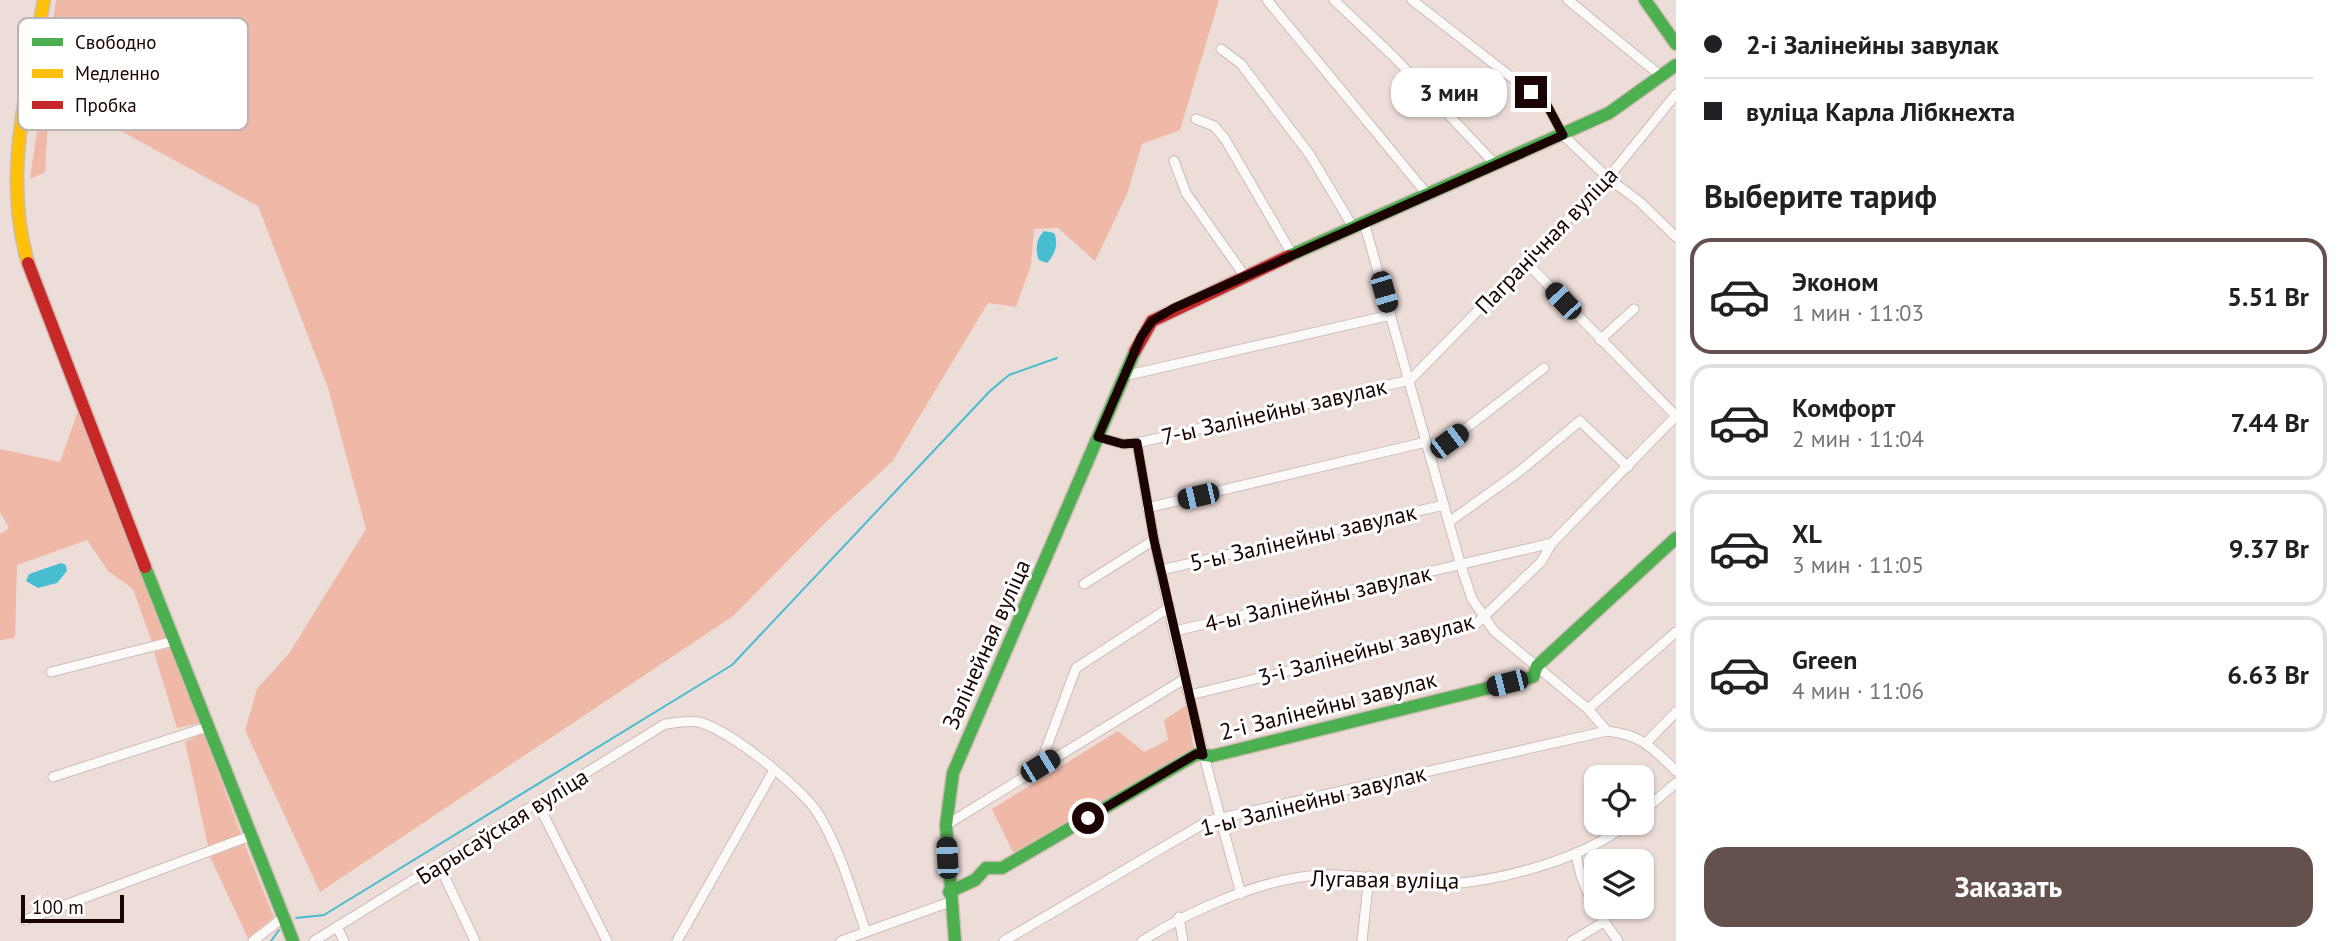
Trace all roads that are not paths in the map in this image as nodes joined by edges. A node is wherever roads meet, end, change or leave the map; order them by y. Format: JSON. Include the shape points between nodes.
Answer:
{"nodes":[{"id":1,"x":44,"y":0,"type":"edge"},
{"id":2,"x":1268,"y":0,"type":"edge"},
{"id":3,"x":1334,"y":0,"type":"edge"},
{"id":4,"x":1412,"y":0,"type":"edge"},
{"id":5,"x":1568,"y":0,"type":"edge"},
{"id":6,"x":1645,"y":0,"type":"edge"},
{"id":7,"x":41,"y":18,"type":"edge"},
{"id":8,"x":1676,"y":44,"type":"edge"},
{"id":9,"x":1221,"y":49,"type":"dead end"},
{"id":10,"x":1676,"y":65,"type":"edge"},
{"id":11,"x":1661,"y":76,"type":"junction"},
{"id":12,"x":1676,"y":94,"type":"edge"},
{"id":13,"x":1196,"y":119,"type":"dead end"},
{"id":14,"x":21,"y":130,"type":"edge"},
{"id":15,"x":1563,"y":135,"type":"junction"},
{"id":16,"x":1174,"y":161,"type":"dead end"},
{"id":17,"x":1494,"y":164,"type":"junction"},
{"id":18,"x":1608,"y":178,"type":"junction"},
{"id":19,"x":1427,"y":194,"type":"junction"},
{"id":20,"x":1359,"y":225,"type":"junction"},
{"id":21,"x":1676,"y":237,"type":"edge"},
{"id":22,"x":1292,"y":254,"type":"junction"},
{"id":23,"x":1526,"y":262,"type":"junction"},
{"id":24,"x":1244,"y":275,"type":"junction"},
{"id":25,"x":1634,"y":309,"type":"dead end"},
{"id":26,"x":1391,"y":316,"type":"junction"},
{"id":27,"x":1600,"y":340,"type":"junction"},
{"id":28,"x":1544,"y":368,"type":"dead end"},
{"id":29,"x":1124,"y":376,"type":"junction"},
{"id":30,"x":1410,"y":380,"type":"junction"},
{"id":31,"x":1676,"y":416,"type":"edge"},
{"id":32,"x":1098,"y":437,"type":"junction"},
{"id":33,"x":1426,"y":442,"type":"junction"},
{"id":34,"x":1137,"y":443,"type":"junction"},
{"id":35,"x":1430,"y":456,"type":"junction"},
{"id":36,"x":1628,"y":467,"type":"junction"},
{"id":37,"x":1444,"y":505,"type":"junction"},
{"id":38,"x":1147,"y":508,"type":"junction"},
{"id":39,"x":1449,"y":522,"type":"junction"},
{"id":40,"x":1676,"y":538,"type":"edge"},
{"id":41,"x":1154,"y":540,"type":"junction"},
{"id":42,"x":1552,"y":543,"type":"junction"},
{"id":43,"x":1461,"y":566,"type":"junction"},
{"id":44,"x":1161,"y":570,"type":"junction"},
{"id":45,"x":1084,"y":584,"type":"dead end"},
{"id":46,"x":1170,"y":607,"type":"junction"},
{"id":47,"x":1484,"y":619,"type":"junction"},
{"id":48,"x":1175,"y":631,"type":"junction"},
{"id":49,"x":1676,"y":632,"type":"edge"},
{"id":50,"x":174,"y":641,"type":"junction"},
{"id":51,"x":1537,"y":666,"type":"junction"},
{"id":52,"x":51,"y":672,"type":"dead end"},
{"id":53,"x":1186,"y":678,"type":"junction"},
{"id":54,"x":1190,"y":695,"type":"junction"},
{"id":55,"x":1588,"y":709,"type":"junction"},
{"id":56,"x":1676,"y":712,"type":"edge"},
{"id":57,"x":207,"y":727,"type":"junction"},
{"id":58,"x":1607,"y":731,"type":"junction"},
{"id":59,"x":1647,"y":742,"type":"junction"},
{"id":60,"x":1203,"y":755,"type":"junction"},
{"id":61,"x":1040,"y":766,"type":"junction"},
{"id":62,"x":774,"y":770,"type":"junction"},
{"id":63,"x":1676,"y":771,"type":"edge"},
{"id":64,"x":52,"y":777,"type":"dead end"},
{"id":65,"x":1676,"y":783,"type":"edge"},
{"id":66,"x":1654,"y":802,"type":"edge"},
{"id":67,"x":538,"y":804,"type":"junction"},
{"id":68,"x":1220,"y":819,"type":"junction"},
{"id":69,"x":946,"y":825,"type":"junction"},
{"id":70,"x":1614,"y":835,"type":"edge"},
{"id":71,"x":250,"y":836,"type":"junction"},
{"id":72,"x":1576,"y":853,"type":"junction"},
{"id":73,"x":439,"y":865,"type":"junction"},
{"id":74,"x":1369,"y":876,"type":"junction"},
{"id":75,"x":1241,"y":894,"type":"junction"},
{"id":76,"x":950,"y":897,"type":"junction"},
{"id":77,"x":284,"y":917,"type":"junction"},
{"id":78,"x":1179,"y":917,"type":"junction"},
{"id":79,"x":25,"y":920,"type":"dead end"},
{"id":80,"x":1604,"y":922,"type":"junction"},
{"id":81,"x":337,"y":927,"type":"junction"},
{"id":82,"x":866,"y":932,"type":"junction"},
{"id":83,"x":253,"y":941,"type":"edge"},
{"id":84,"x":293,"y":941,"type":"edge"},
{"id":85,"x":314,"y":941,"type":"edge"},
{"id":86,"x":344,"y":941,"type":"edge"},
{"id":87,"x":475,"y":941,"type":"edge"},
{"id":88,"x":607,"y":941,"type":"edge"},
{"id":89,"x":677,"y":941,"type":"edge"},
{"id":90,"x":842,"y":941,"type":"edge"},
{"id":91,"x":955,"y":941,"type":"edge"},
{"id":92,"x":1004,"y":941,"type":"edge"},
{"id":93,"x":1142,"y":941,"type":"edge"},
{"id":94,"x":1183,"y":941,"type":"edge"},
{"id":95,"x":1362,"y":941,"type":"edge"},
{"id":96,"x":1572,"y":941,"type":"edge"},
{"id":97,"x":1618,"y":941,"type":"edge"}],
"edges":[{"from":1,"to":7,"type":"street"},
{"from":2,"to":19,"type":"street"},
{"from":3,"to":17,"type":"street","via":[[1376,38]]},
{"from":4,"to":15,"type":"street","via":[[1547,105]]},
{"from":5,"to":11,"type":"street"},
{"from":6,"to":8,"type":"street"},
{"from":9,"to":20,"type":"street","via":[[1241,64]]},
{"from":10,"to":11,"type":"street","name":"Залінейная вуліца"},
{"from":11,"to":15,"type":"street","name":"Залінейная вуліца","via":[[1609,113]]},
{"from":12,"to":18,"type":"street","name":"Пагранічная вуліца"},
{"from":13,"to":22,"type":"street","via":[[1214,126],[1225,139]]},
{"from":14,"to":50,"type":"street","via":[[16,199],[36,289]]},
{"from":15,"to":17,"type":"street","name":"Залінейная вуліца"},
{"from":15,"to":18,"type":"street"},
{"from":16,"to":24,"type":"street","via":[[1186,193]]},
{"from":17,"to":19,"type":"street","name":"Залінейная вуліца"},
{"from":18,"to":21,"type":"street"},
{"from":18,"to":23,"type":"street","name":"Пагранічная вуліца"},
{"from":19,"to":20,"type":"street","name":"Залінейная вуліца"},
{"from":20,"to":22,"type":"street","name":"Залінейная вуліца"},
{"from":20,"to":26,"type":"street"},
{"from":22,"to":24,"type":"street","name":"Залінейная вуліца"},
{"from":23,"to":27,"type":"street"},
{"from":23,"to":30,"type":"street","name":"Пагранічная вуліца"},
{"from":24,"to":29,"type":"street","name":"Залінейная вуліца","via":[[1152,321]]},
{"from":25,"to":27,"type":"street"},
{"from":26,"to":29,"type":"street"},
{"from":26,"to":30,"type":"street"},
{"from":27,"to":31,"type":"street"},
{"from":28,"to":35,"type":"street"},
{"from":29,"to":32,"type":"street","name":"Залінейная вуліца"},
{"from":30,"to":33,"type":"street"},
{"from":30,"to":34,"type":"street","name":"7-ы Залінейны завулак"},
{"from":31,"to":36,"type":"street","name":"3-і Залінейны завулак"},
{"from":32,"to":34,"type":"street","name":"7-ы Залінейны завулак"},
{"from":32,"to":69,"type":"street","name":"Залінейная вуліца","via":[[953,773]]},
{"from":33,"to":35,"type":"street"},
{"from":33,"to":38,"type":"street"},
{"from":34,"to":38,"type":"street"},
{"from":35,"to":37,"type":"street"},
{"from":36,"to":39,"type":"street","via":[[1580,421]]},
{"from":36,"to":42,"type":"street","name":"3-і Залінейны завулак"},
{"from":37,"to":39,"type":"street"},
{"from":37,"to":44,"type":"street","name":"5-ы Залінейны завулак"},
{"from":38,"to":41,"type":"street"},
{"from":39,"to":43,"type":"street"},
{"from":40,"to":51,"type":"street"},
{"from":41,"to":44,"type":"street"},
{"from":41,"to":45,"type":"street"},
{"from":42,"to":43,"type":"street","name":"4-ы Залінейны завулак"},
{"from":42,"to":47,"type":"street","name":"3-і Залінейны завулак","via":[[1541,562]]},
{"from":43,"to":47,"type":"street"},
{"from":43,"to":48,"type":"street","name":"4-ы Залінейны завулак"},
{"from":44,"to":46,"type":"street"},
{"from":46,"to":48,"type":"street"},
{"from":46,"to":61,"type":"street","name":"4-ы Залінейны завулак","via":[[1076,668]]},
{"from":47,"to":51,"type":"street"},
{"from":47,"to":54,"type":"street","name":"3-і Залінейны завулак","via":[[1475,625]]},
{"from":48,"to":53,"type":"street"},
{"from":49,"to":55,"type":"street"},
{"from":50,"to":52,"type":"street"},
{"from":50,"to":57,"type":"street"},
{"from":51,"to":55,"type":"street"},
{"from":51,"to":60,"type":"street","name":"2-і Залінейны завулак","via":[[1533,677]]},
{"from":53,"to":54,"type":"street"},
{"from":53,"to":61,"type":"street"},
{"from":54,"to":60,"type":"street"},
{"from":55,"to":58,"type":"street"},
{"from":56,"to":59,"type":"street"},
{"from":57,"to":64,"type":"street"},
{"from":57,"to":71,"type":"street"},
{"from":58,"to":59,"type":"street","via":[[1631,733]]},
{"from":58,"to":68,"type":"street","name":"1-ы Залінейны завулак"},
{"from":59,"to":63,"type":"street"},
{"from":60,"to":68,"type":"street"},
{"from":60,"to":76,"type":"street","name":"2-і Залінейны завулак","via":[[1196,754],[1002,868],[986,868]]},
{"from":61,"to":69,"type":"street"},
{"from":62,"to":67,"type":"street","name":"Барысаўская вуліца","via":[[733,739],[698,722],[665,724]]},
{"from":62,"to":82,"type":"street","via":[[816,810]]},
{"from":62,"to":89,"type":"street"},
{"from":65,"to":66,"type":"street"},
{"from":67,"to":73,"type":"street","name":"Барысаўская вуліца"},
{"from":67,"to":88,"type":"street"},
{"from":68,"to":75,"type":"street"},
{"from":68,"to":92,"type":"street","name":"1-ы Залінейны завулак","via":[[1151,852]]},
{"from":69,"to":76,"type":"street","name":"Залінейная вуліца"},
{"from":70,"to":72,"type":"street","name":"Лугавая вуліца"},
{"from":71,"to":77,"type":"street"},
{"from":71,"to":79,"type":"street"},
{"from":72,"to":74,"type":"street","name":"Лугавая вуліца","via":[[1511,873],[1448,884]]},
{"from":72,"to":80,"type":"street","via":[[1583,887]]},
{"from":73,"to":81,"type":"street","name":"Барысаўская вуліца"},
{"from":73,"to":87,"type":"street"},
{"from":74,"to":75,"type":"street","name":"Лугавая вуліца","via":[[1320,875]]},
{"from":74,"to":95,"type":"street"},
{"from":75,"to":78,"type":"street","name":"Лугавая вуліца"},
{"from":76,"to":82,"type":"street","name":"2-і Залінейны завулак"},
{"from":76,"to":91,"type":"street","name":"Залінейная вуліца"},
{"from":77,"to":83,"type":"street"},
{"from":77,"to":84,"type":"street"},
{"from":78,"to":93,"type":"street","name":"Лугавая вуліца"},
{"from":78,"to":94,"type":"street"},
{"from":80,"to":96,"type":"street"},
{"from":80,"to":97,"type":"street"},
{"from":81,"to":85,"type":"street","name":"Барысаўская вуліца"},
{"from":81,"to":86,"type":"street"},
{"from":82,"to":90,"type":"street","name":"2-і Залінейны завулак"}]}
